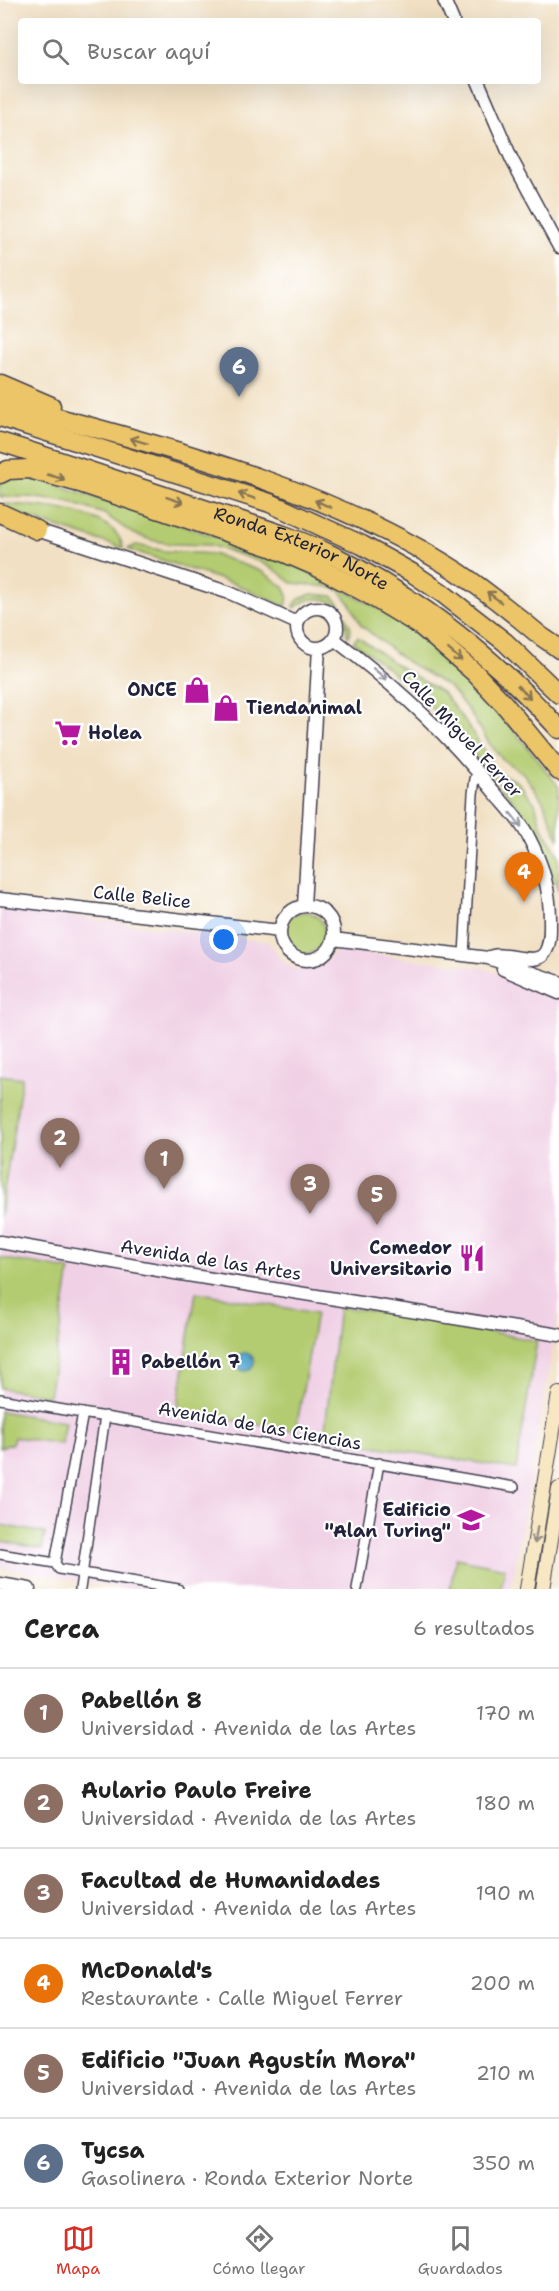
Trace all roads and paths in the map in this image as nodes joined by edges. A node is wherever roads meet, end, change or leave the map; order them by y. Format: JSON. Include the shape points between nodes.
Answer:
{"nodes":[{"id":1,"x":444,"y":0,"type":"edge"},
{"id":2,"x":452,"y":18,"type":"edge"},
{"id":3,"x":479,"y":84,"type":"edge"},
{"id":4,"x":559,"y":248,"type":"edge"},
{"id":5,"x":0,"y":384,"type":"edge"},
{"id":6,"x":0,"y":402,"type":"edge"},
{"id":7,"x":0,"y":417,"type":"edge"},
{"id":8,"x":108,"y":431,"type":"junction"},
{"id":9,"x":0,"y":443,"type":"edge"},
{"id":10,"x":0,"y":474,"type":"edge"},
{"id":11,"x":0,"y":513,"type":"edge"},
{"id":12,"x":0,"y":522,"type":"edge"},
{"id":13,"x":37,"y":530,"type":"junction"},
{"id":14,"x":267,"y":530,"type":"junction"},
{"id":15,"x":297,"y":623,"type":"junction"},
{"id":16,"x":424,"y":628,"type":"junction"},
{"id":17,"x":539,"y":635,"type":"junction"},
{"id":18,"x":334,"y":639,"type":"junction"},
{"id":19,"x":319,"y":648,"type":"junction"},
{"id":20,"x":559,"y":649,"type":"edge"},
{"id":21,"x":559,"y":658,"type":"edge"},
{"id":22,"x":559,"y":694,"type":"edge"},
{"id":23,"x":559,"y":729,"type":"edge"},
{"id":24,"x":559,"y":771,"type":"edge"},
{"id":25,"x":480,"y":774,"type":"junction"},
{"id":26,"x":0,"y":899,"type":"edge"},
{"id":27,"x":304,"y":906,"type":"junction"},
{"id":28,"x":280,"y":931,"type":"junction"},
{"id":29,"x":333,"y":939,"type":"junction"},
{"id":30,"x":464,"y":955,"type":"junction"},
{"id":31,"x":482,"y":958,"type":"junction"},
{"id":32,"x":559,"y":982,"type":"edge"},
{"id":33,"x":559,"y":993,"type":"edge"},
{"id":34,"x":0,"y":1242,"type":"edge"},
{"id":35,"x":559,"y":1335,"type":"edge"},
{"id":36,"x":559,"y":1394,"type":"edge"},
{"id":37,"x":0,"y":1399,"type":"edge"},
{"id":38,"x":83,"y":1413,"type":"junction"},
{"id":39,"x":105,"y":1416,"type":"junction"},
{"id":40,"x":379,"y":1463,"type":"junction"},
{"id":41,"x":514,"y":1487,"type":"dead end"},
{"id":42,"x":559,"y":1489,"type":"edge"},
{"id":43,"x":540,"y":1508,"type":"junction"},
{"id":44,"x":557,"y":1512,"type":"edge"},
{"id":45,"x":0,"y":1554,"type":"edge"},
{"id":46,"x":55,"y":1563,"type":"junction"},
{"id":47,"x":82,"y":1573,"type":"junction"},
{"id":48,"x":0,"y":1584,"type":"edge"},
{"id":49,"x":29,"y":1589,"type":"edge"},
{"id":50,"x":80,"y":1589,"type":"edge"},
{"id":51,"x":178,"y":1589,"type":"edge"},
{"id":52,"x":357,"y":1589,"type":"edge"},
{"id":53,"x":527,"y":1589,"type":"edge"},
{"id":54,"x":543,"y":1589,"type":"edge"}],
"edges":[{"from":1,"to":2,"type":"street"},
{"from":3,"to":4,"type":"street","via":[[512,160]]},
{"from":5,"to":8,"type":"highway"},
{"from":6,"to":8,"type":"highway"},
{"from":22,"to":7,"type":"highway","name":"Ronda Exterior Norte","one_way":true,"via":[[505,642],[414,574],[362,545],[270,503]]},
{"from":17,"to":8,"type":"highway","one_way":true,"via":[[458,572],[372,526],[296,492]]},
{"from":9,"to":14,"type":"highway","name":"Ronda Exterior Norte","one_way":true},
{"from":10,"to":16,"type":"highway","one_way":true,"via":[[28,469],[80,483],[271,547],[315,566]]},
{"from":11,"to":13,"type":"highway"},
{"from":12,"to":13,"type":"highway"},
{"from":13,"to":15,"type":"street","via":[[230,593]]},
{"from":14,"to":16,"type":"highway","via":[[398,606]]},
{"from":14,"to":23,"type":"highway","name":"Ronda Exterior Norte","one_way":true,"via":[[335,556],[396,591],[494,663]]},
{"from":15,"to":18,"type":"street","via":[[304,612],[322,608],[336,621]]},
{"from":15,"to":19,"type":"street","via":[[303,642]]},
{"from":16,"to":24,"type":"highway","one_way":true,"via":[[475,673]]},
{"from":17,"to":20,"type":"highway"},
{"from":17,"to":21,"type":"highway"},
{"from":18,"to":19,"type":"street"},
{"from":18,"to":25,"type":"street","name":"Calle Miguel Ferrer","one_way":true,"via":[[396,687]]},
{"from":19,"to":27,"type":"street"},
{"from":25,"to":30,"type":"street","via":[[475,779],[473,794]]},
{"from":25,"to":31,"type":"street","name":"Calle Miguel Ferrer","one_way":true,"via":[[527,833],[539,859],[550,904],[549,941],[541,957],[494,954]]},
{"from":26,"to":28,"type":"street","name":"Calle Belice"},
{"from":27,"to":28,"type":"street","via":[[287,914]]},
{"from":27,"to":29,"type":"street","via":[[317,908],[327,916],[333,927]]},
{"from":28,"to":29,"type":"street","via":[[285,950],[303,960],[321,956]]},
{"from":29,"to":30,"type":"street"},
{"from":30,"to":31,"type":"street"},
{"from":31,"to":32,"type":"street"},
{"from":31,"to":33,"type":"street"},
{"from":34,"to":35,"type":"street","name":"Avenida de las Artes"},
{"from":36,"to":43,"type":"main road"},
{"from":37,"to":38,"type":"street","name":"Avenida de las Ciencias"},
{"from":38,"to":39,"type":"street","name":"Avenida de las Ciencias"},
{"from":38,"to":46,"type":"street"},
{"from":39,"to":40,"type":"street","name":"Avenida de las Ciencias"},
{"from":39,"to":47,"type":"street"},
{"from":40,"to":41,"type":"street","name":"Avenida de las Ciencias"},
{"from":40,"to":52,"type":"street"},
{"from":42,"to":44,"type":"main road"},
{"from":43,"to":44,"type":"main road"},
{"from":43,"to":53,"type":"main road","one_way":true},
{"from":44,"to":54,"type":"main road"},
{"from":45,"to":46,"type":"street"},
{"from":46,"to":47,"type":"street","via":[[59,1569]]},
{"from":47,"to":50,"type":"street"},
{"from":47,"to":51,"type":"street"},
{"from":48,"to":49,"type":"street"}]}
